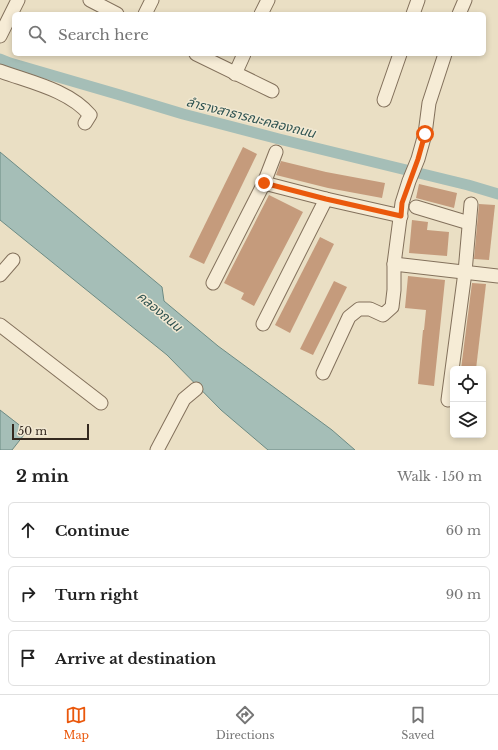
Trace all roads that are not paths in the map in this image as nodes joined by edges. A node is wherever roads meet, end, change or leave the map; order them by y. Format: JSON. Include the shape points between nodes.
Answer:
{"nodes":[{"id":1,"x":18,"y":0,"type":"edge"},
{"id":2,"x":90,"y":0,"type":"edge"},
{"id":3,"x":152,"y":0,"type":"edge"},
{"id":4,"x":268,"y":0,"type":"edge"},
{"id":5,"x":418,"y":0,"type":"edge"},
{"id":6,"x":465,"y":0,"type":"edge"},
{"id":7,"x":113,"y":12,"type":"edge"},
{"id":8,"x":146,"y":12,"type":"edge"},
{"id":9,"x":263,"y":12,"type":"edge"},
{"id":10,"x":414,"y":12,"type":"edge"},
{"id":11,"x":460,"y":12,"type":"edge"},
{"id":12,"x":0,"y":36,"type":"edge"},
{"id":13,"x":200,"y":56,"type":"edge"},
{"id":14,"x":243,"y":56,"type":"edge"},
{"id":15,"x":399,"y":56,"type":"edge"},
{"id":16,"x":444,"y":56,"type":"edge"},
{"id":17,"x":0,"y":71,"type":"edge"},
{"id":18,"x":235,"y":74,"type":"junction"},
{"id":19,"x":272,"y":91,"type":"dead end"},
{"id":20,"x":384,"y":100,"type":"dead end"},
{"id":21,"x":85,"y":123,"type":"dead end"},
{"id":22,"x":276,"y":152,"type":"dead end"},
{"id":23,"x":264,"y":183,"type":"junction"},
{"id":24,"x":326,"y":199,"type":"junction"},
{"id":25,"x":471,"y":204,"type":"dead end"},
{"id":26,"x":416,"y":207,"type":"dead end"},
{"id":27,"x":401,"y":216,"type":"junction"},
{"id":28,"x":469,"y":223,"type":"junction"},
{"id":29,"x":14,"y":260,"type":"dead end"},
{"id":30,"x":394,"y":264,"type":"junction"},
{"id":31,"x":464,"y":272,"type":"junction"},
{"id":32,"x":0,"y":275,"type":"edge"},
{"id":33,"x":498,"y":276,"type":"edge"},
{"id":34,"x":213,"y":283,"type":"dead end"},
{"id":35,"x":263,"y":324,"type":"dead end"},
{"id":36,"x":0,"y":325,"type":"edge"},
{"id":37,"x":323,"y":373,"type":"dead end"},
{"id":38,"x":196,"y":389,"type":"dead end"},
{"id":39,"x":448,"y":400,"type":"dead end"},
{"id":40,"x":101,"y":403,"type":"dead end"},
{"id":41,"x":157,"y":450,"type":"edge"}],
"edges":[{"from":1,"to":12,"type":"street"},
{"from":2,"to":7,"type":"street"},
{"from":3,"to":8,"type":"street"},
{"from":4,"to":9,"type":"street"},
{"from":5,"to":10,"type":"street"},
{"from":6,"to":11,"type":"street"},
{"from":13,"to":18,"type":"street"},
{"from":14,"to":18,"type":"street"},
{"from":15,"to":20,"type":"street"},
{"from":16,"to":27,"type":"street","via":[[429,103],[425,134],[402,203]]},
{"from":17,"to":21,"type":"street","via":[[55,90],[70,98],[90,115]]},
{"from":18,"to":19,"type":"street"},
{"from":22,"to":23,"type":"street"},
{"from":23,"to":24,"type":"street"},
{"from":23,"to":34,"type":"street"},
{"from":24,"to":27,"type":"street"},
{"from":24,"to":35,"type":"street"},
{"from":25,"to":28,"type":"street"},
{"from":26,"to":28,"type":"street"},
{"from":27,"to":30,"type":"street"},
{"from":28,"to":31,"type":"street"},
{"from":29,"to":32,"type":"street"},
{"from":30,"to":31,"type":"street"},
{"from":30,"to":37,"type":"street","via":[[392,307],[383,315],[370,309],[358,309],[349,317]]},
{"from":31,"to":33,"type":"street"},
{"from":31,"to":39,"type":"street"},
{"from":36,"to":40,"type":"street"},
{"from":38,"to":41,"type":"street","via":[[184,400]]}]}
